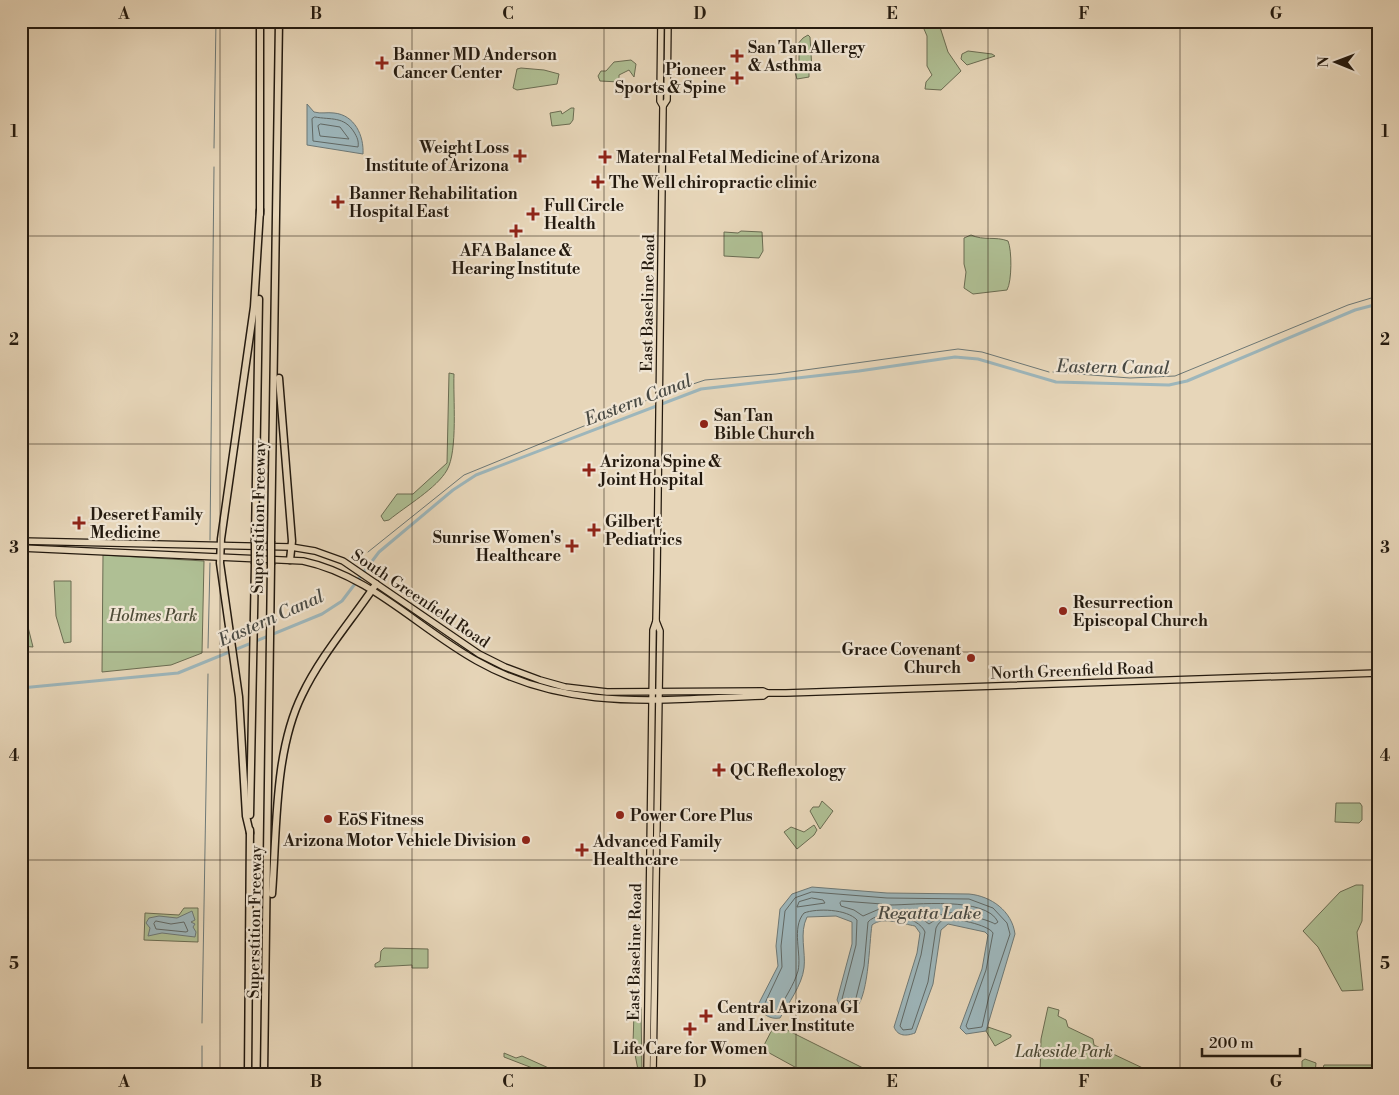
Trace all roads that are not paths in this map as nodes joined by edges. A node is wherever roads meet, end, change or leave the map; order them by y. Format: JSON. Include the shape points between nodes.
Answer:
{"nodes":[{"id":1,"x":260,"y":21,"type":"edge"},
{"id":2,"x":281,"y":21,"type":"edge"},
{"id":3,"x":660,"y":21,"type":"edge"},
{"id":4,"x":668,"y":21,"type":"edge"},
{"id":5,"x":663,"y":106,"type":"junction"},
{"id":6,"x":260,"y":210,"type":"junction"},
{"id":7,"x":276,"y":326,"type":"junction"},
{"id":8,"x":21,"y":541,"type":"edge"},
{"id":9,"x":220,"y":545,"type":"junction"},
{"id":10,"x":21,"y":548,"type":"edge"},
{"id":11,"x":291,"y":548,"type":"junction"},
{"id":12,"x":220,"y":557,"type":"junction"},
{"id":13,"x":290,"y":560,"type":"junction"},
{"id":14,"x":376,"y":584,"type":"junction"},
{"id":15,"x":371,"y":591,"type":"junction"},
{"id":16,"x":412,"y":618,"type":"junction"},
{"id":17,"x":454,"y":638,"type":"junction"},
{"id":18,"x":450,"y":644,"type":"junction"},
{"id":19,"x":494,"y":662,"type":"junction"},
{"id":20,"x":1378,"y":674,"type":"edge"},
{"id":21,"x":655,"y":692,"type":"junction"},
{"id":22,"x":716,"y":695,"type":"junction"},
{"id":23,"x":651,"y":699,"type":"junction"},
{"id":24,"x":658,"y":699,"type":"junction"},
{"id":25,"x":657,"y":807,"type":"junction"},
{"id":26,"x":650,"y":808,"type":"junction"},
{"id":27,"x":250,"y":833,"type":"junction"},
{"id":28,"x":268,"y":943,"type":"junction"},
{"id":29,"x":648,"y":951,"type":"junction"},
{"id":30,"x":655,"y":951,"type":"junction"},
{"id":31,"x":246,"y":1074,"type":"edge"},
{"id":32,"x":264,"y":1074,"type":"edge"},
{"id":33,"x":647,"y":1074,"type":"edge"},
{"id":34,"x":653,"y":1074,"type":"edge"}],
"edges":[{"from":1,"to":6,"type":"highway","name":"Superstition Freeway"},
{"from":2,"to":7,"type":"highway","name":"Superstition Freeway"},
{"from":3,"to":5,"type":"main road","name":"East Baseline Road","via":[[660,101]]},
{"from":4,"to":5,"type":"main road","name":"East Baseline Road","via":[[667,100]]},
{"from":5,"to":21,"type":"main road","name":"East Baseline Road","via":[[656,621],[660,631]]},
{"from":6,"to":9,"type":"highway","via":[[254,307]]},
{"from":6,"to":27,"type":"highway","name":"Superstition Freeway","bridge":true},
{"from":7,"to":11,"type":"highway"},
{"from":7,"to":28,"type":"highway","name":"Superstition Freeway","bridge":true},
{"from":8,"to":9,"type":"main road","name":"South Greenfield Road"},
{"from":9,"to":11,"type":"main road","name":"South Greenfield Road"},
{"from":9,"to":12,"type":"highway"},
{"from":10,"to":12,"type":"main road","name":"South Greenfield Road"},
{"from":11,"to":13,"type":"highway"},
{"from":11,"to":14,"type":"main road","name":"South Greenfield Road","via":[[326,554],[356,569]]},
{"from":12,"to":13,"type":"main road","name":"South Greenfield Road"},
{"from":12,"to":27,"type":"highway","via":[[235,668]]},
{"from":13,"to":15,"type":"main road","name":"South Greenfield Road","via":[[319,565],[350,577]]},
{"from":14,"to":15,"type":"highway"},
{"from":14,"to":17,"type":"main road","name":"South Greenfield Road"},
{"from":15,"to":16,"type":"main road","name":"South Greenfield Road"},
{"from":15,"to":28,"type":"highway","via":[[312,677],[289,728],[280,785]]},
{"from":16,"to":17,"type":"main road","via":[[448,639]]},
{"from":16,"to":18,"type":"main road","name":"South Greenfield Road"},
{"from":17,"to":19,"type":"main road","name":"South Greenfield Road"},
{"from":18,"to":19,"type":"main road"},
{"from":18,"to":23,"type":"main road","name":"South Greenfield Road","via":[[491,669],[541,688],[585,698]]},
{"from":19,"to":21,"type":"main road","name":"South Greenfield Road","via":[[565,687],[607,692]]},
{"from":20,"to":22,"type":"main road","name":"North Greenfield Road","via":[[763,691]]},
{"from":21,"to":22,"type":"main road","name":"North Greenfield Road"},
{"from":21,"to":23,"type":"main road","name":"East Baseline Road"},
{"from":21,"to":24,"type":"main road","name":"East Baseline Road"},
{"from":22,"to":24,"type":"main road","name":"North Greenfield Road"},
{"from":23,"to":24,"type":"main road","name":"North Greenfield Road"},
{"from":23,"to":26,"type":"main road","name":"East Baseline Road"},
{"from":24,"to":25,"type":"main road","name":"East Baseline Road"},
{"from":25,"to":26,"type":"main road"},
{"from":25,"to":30,"type":"main road","name":"East Baseline Road"},
{"from":26,"to":29,"type":"main road","name":"East Baseline Road"},
{"from":27,"to":31,"type":"highway","name":"Superstition Freeway"},
{"from":28,"to":32,"type":"highway","name":"Superstition Freeway"},
{"from":29,"to":30,"type":"main road"},
{"from":29,"to":33,"type":"main road","name":"East Baseline Road"},
{"from":30,"to":34,"type":"main road","name":"East Baseline Road"}]}
